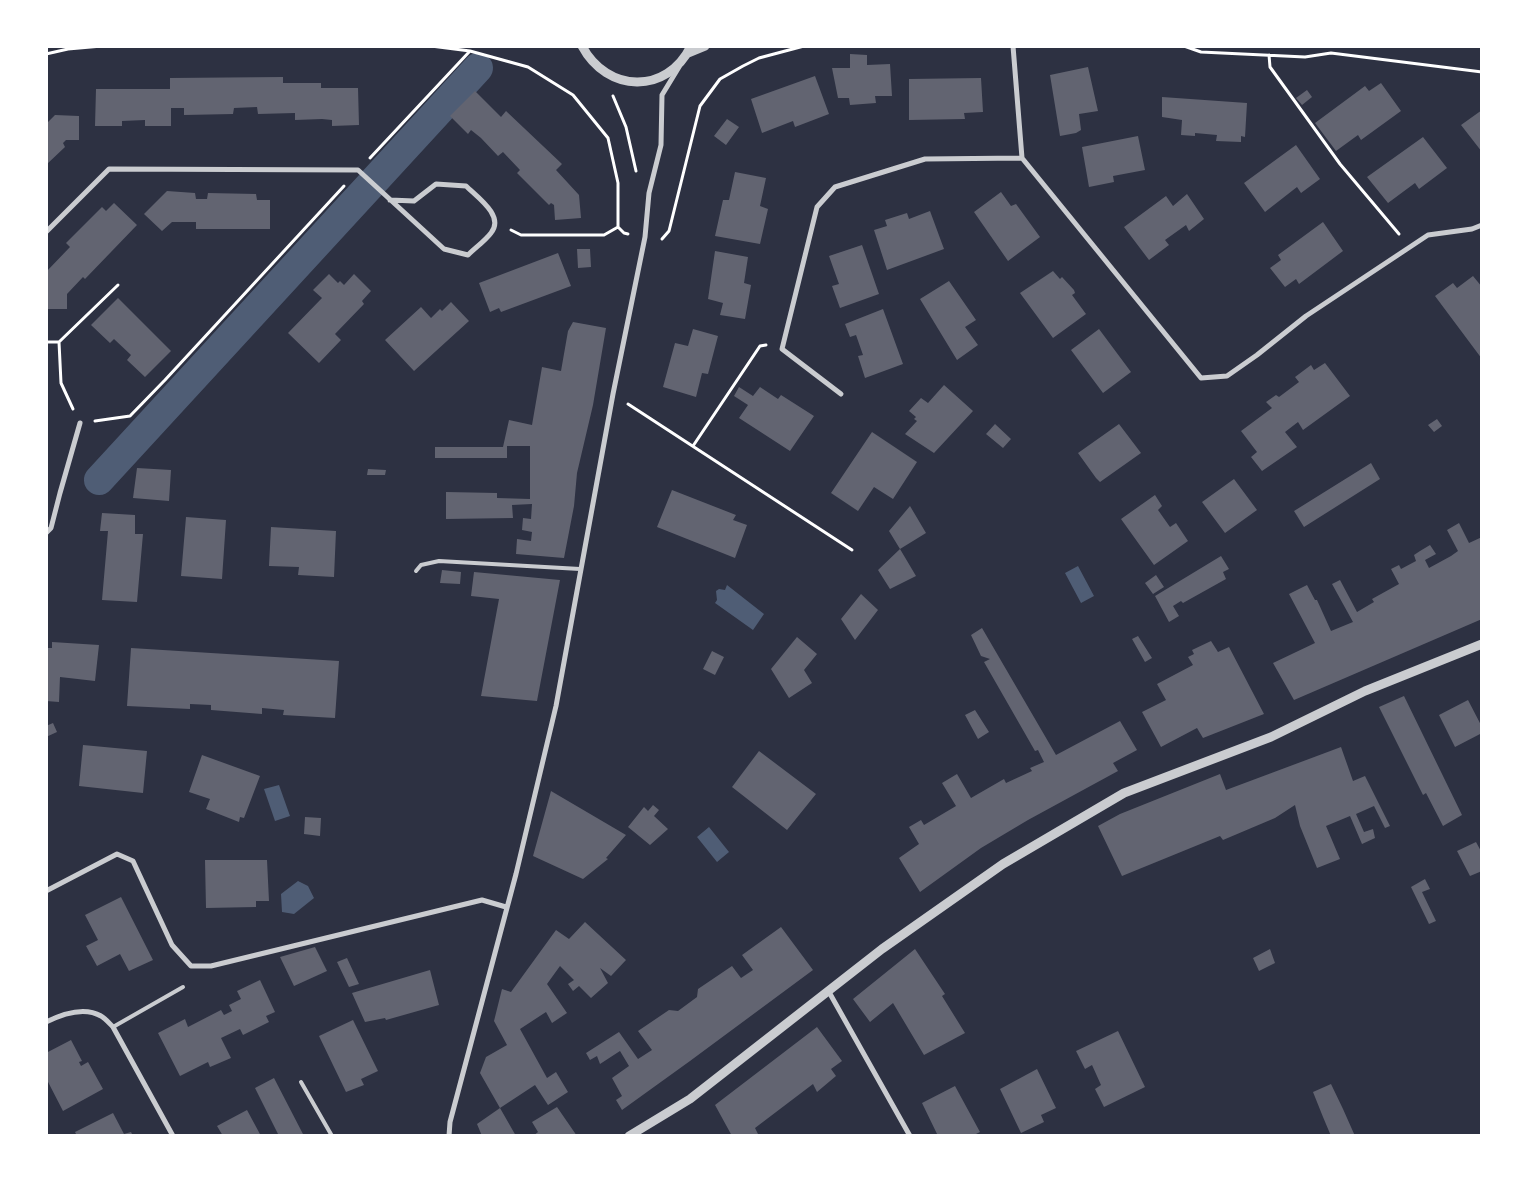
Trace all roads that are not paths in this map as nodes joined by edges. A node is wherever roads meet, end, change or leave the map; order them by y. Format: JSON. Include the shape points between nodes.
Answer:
{"nodes":[{"id":1,"x":705,"y":46,"type":"edge"},
{"id":2,"x":1013,"y":46,"type":"edge"},
{"id":3,"x":581,"y":47,"type":"edge"},
{"id":4,"x":689,"y":50,"type":"edge"},
{"id":5,"x":682,"y":61,"type":"junction"},
{"id":6,"x":1022,"y":158,"type":"junction"},
{"id":7,"x":390,"y":200,"type":"junction"},
{"id":8,"x":1482,"y":225,"type":"edge"},
{"id":9,"x":46,"y":232,"type":"edge"},
{"id":10,"x":842,"y":394,"type":"dead end"},
{"id":11,"x":80,"y":423,"type":"road end"},
{"id":12,"x":46,"y":534,"type":"edge"},
{"id":13,"x":580,"y":569,"type":"junction"},
{"id":14,"x":416,"y":571,"type":"dead end"},
{"id":15,"x":1482,"y":644,"type":"edge"},
{"id":16,"x":46,"y":891,"type":"edge"},
{"id":17,"x":506,"y":907,"type":"junction"},
{"id":18,"x":183,"y":987,"type":"dead end"},
{"id":19,"x":829,"y":992,"type":"junction"},
{"id":20,"x":46,"y":1022,"type":"edge"},
{"id":21,"x":113,"y":1027,"type":"junction"},
{"id":22,"x":301,"y":1082,"type":"dead end"},
{"id":23,"x":173,"y":1136,"type":"edge"},
{"id":24,"x":332,"y":1136,"type":"edge"},
{"id":25,"x":449,"y":1136,"type":"edge"},
{"id":26,"x":629,"y":1136,"type":"edge"},
{"id":27,"x":910,"y":1136,"type":"edge"}],
"edges":[{"from":1,"to":4,"type":"street"},
{"from":2,"to":6,"type":"street"},
{"from":3,"to":5,"type":"street","via":[[591,62],[626,82],[651,81],[673,70]]},
{"from":4,"to":5,"type":"street"},
{"from":5,"to":13,"type":"street","via":[[662,95],[661,145]]},
{"from":6,"to":8,"type":"street","via":[[1201,378],[1227,376],[1306,316],[1428,235]]},
{"from":6,"to":10,"type":"street","via":[[925,159],[835,187],[817,207],[782,350]]},
{"from":7,"to":7,"type":"street","via":[[444,249],[468,255],[492,232],[495,222],[492,211],[466,186],[436,184],[414,201]]},
{"from":7,"to":9,"type":"street","via":[[358,170],[109,170]]},
{"from":11,"to":12,"type":"street","via":[[51,528]]},
{"from":13,"to":14,"type":"lane","via":[[439,561],[421,565]]},
{"from":13,"to":17,"type":"street","via":[[556,706]]},
{"from":15,"to":19,"type":"street","via":[[1365,692],[1271,737],[1124,793],[1003,864]]},
{"from":16,"to":17,"type":"street","via":[[117,854],[133,861],[172,945],[191,966],[211,966],[482,900]]},
{"from":17,"to":25,"type":"street"},
{"from":18,"to":21,"type":"lane"},
{"from":19,"to":26,"type":"street","via":[[690,1099]]},
{"from":19,"to":27,"type":"street"},
{"from":20,"to":21,"type":"street","via":[[60,1015],[85,1011],[101,1016]]},
{"from":21,"to":23,"type":"street"},
{"from":22,"to":24,"type":"lane"}]}
